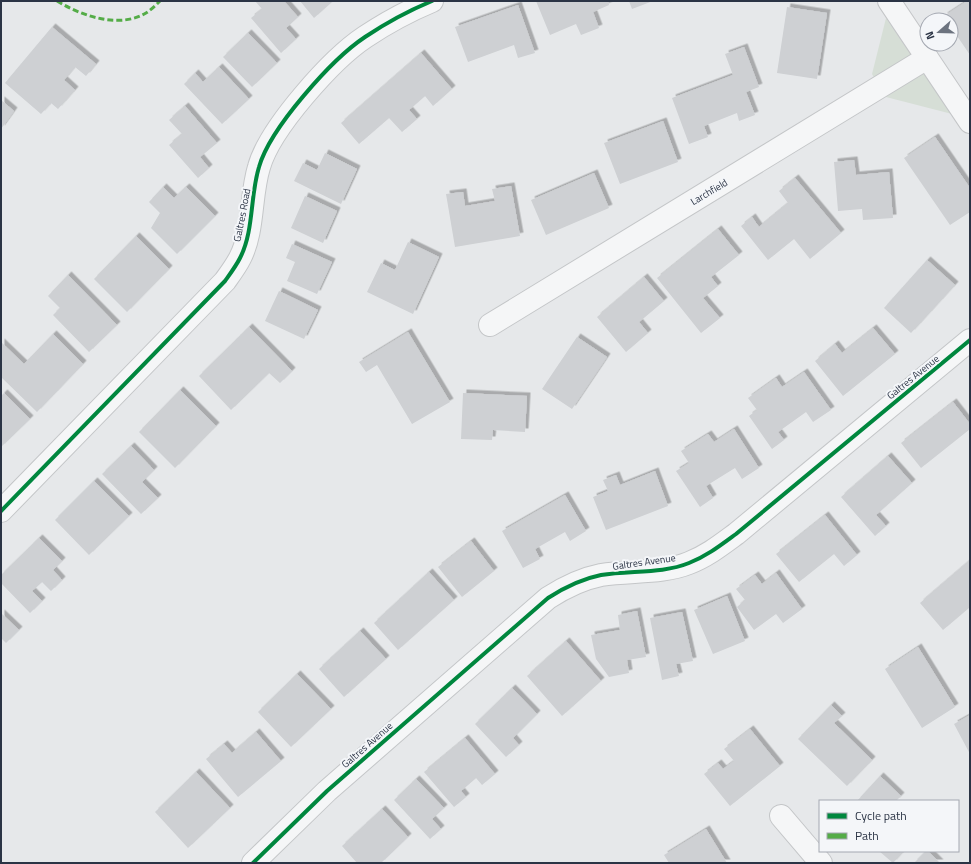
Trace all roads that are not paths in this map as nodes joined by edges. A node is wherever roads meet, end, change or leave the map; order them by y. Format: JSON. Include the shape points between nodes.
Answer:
{"nodes":[{"id":1,"x":432,"y":1,"type":"edge"},
{"id":2,"x":889,"y":1,"type":"edge"},
{"id":3,"x":927,"y":58,"type":"junction"},
{"id":4,"x":970,"y":122,"type":"edge"},
{"id":5,"x":490,"y":325,"type":"dead end"},
{"id":6,"x":970,"y":340,"type":"edge"},
{"id":7,"x":1,"y":511,"type":"edge"},
{"id":8,"x":781,"y":816,"type":"dead end"},
{"id":9,"x":253,"y":863,"type":"edge"},
{"id":10,"x":821,"y":863,"type":"edge"}],
"edges":[{"from":1,"to":7,"type":"street","name":"Galtres Road","via":[[397,17],[364,38],[332,66],[302,98],[275,132],[259,166],[248,236],[240,258],[225,281]]},
{"from":2,"to":3,"type":"street"},
{"from":3,"to":4,"type":"street"},
{"from":3,"to":5,"type":"street","name":"Larchfield"},
{"from":6,"to":9,"type":"street","name":"Galtres Avenue","via":[[713,551],[688,563],[663,569],[601,576],[572,583],[548,598],[327,791]]},
{"from":8,"to":10,"type":"street"}]}
